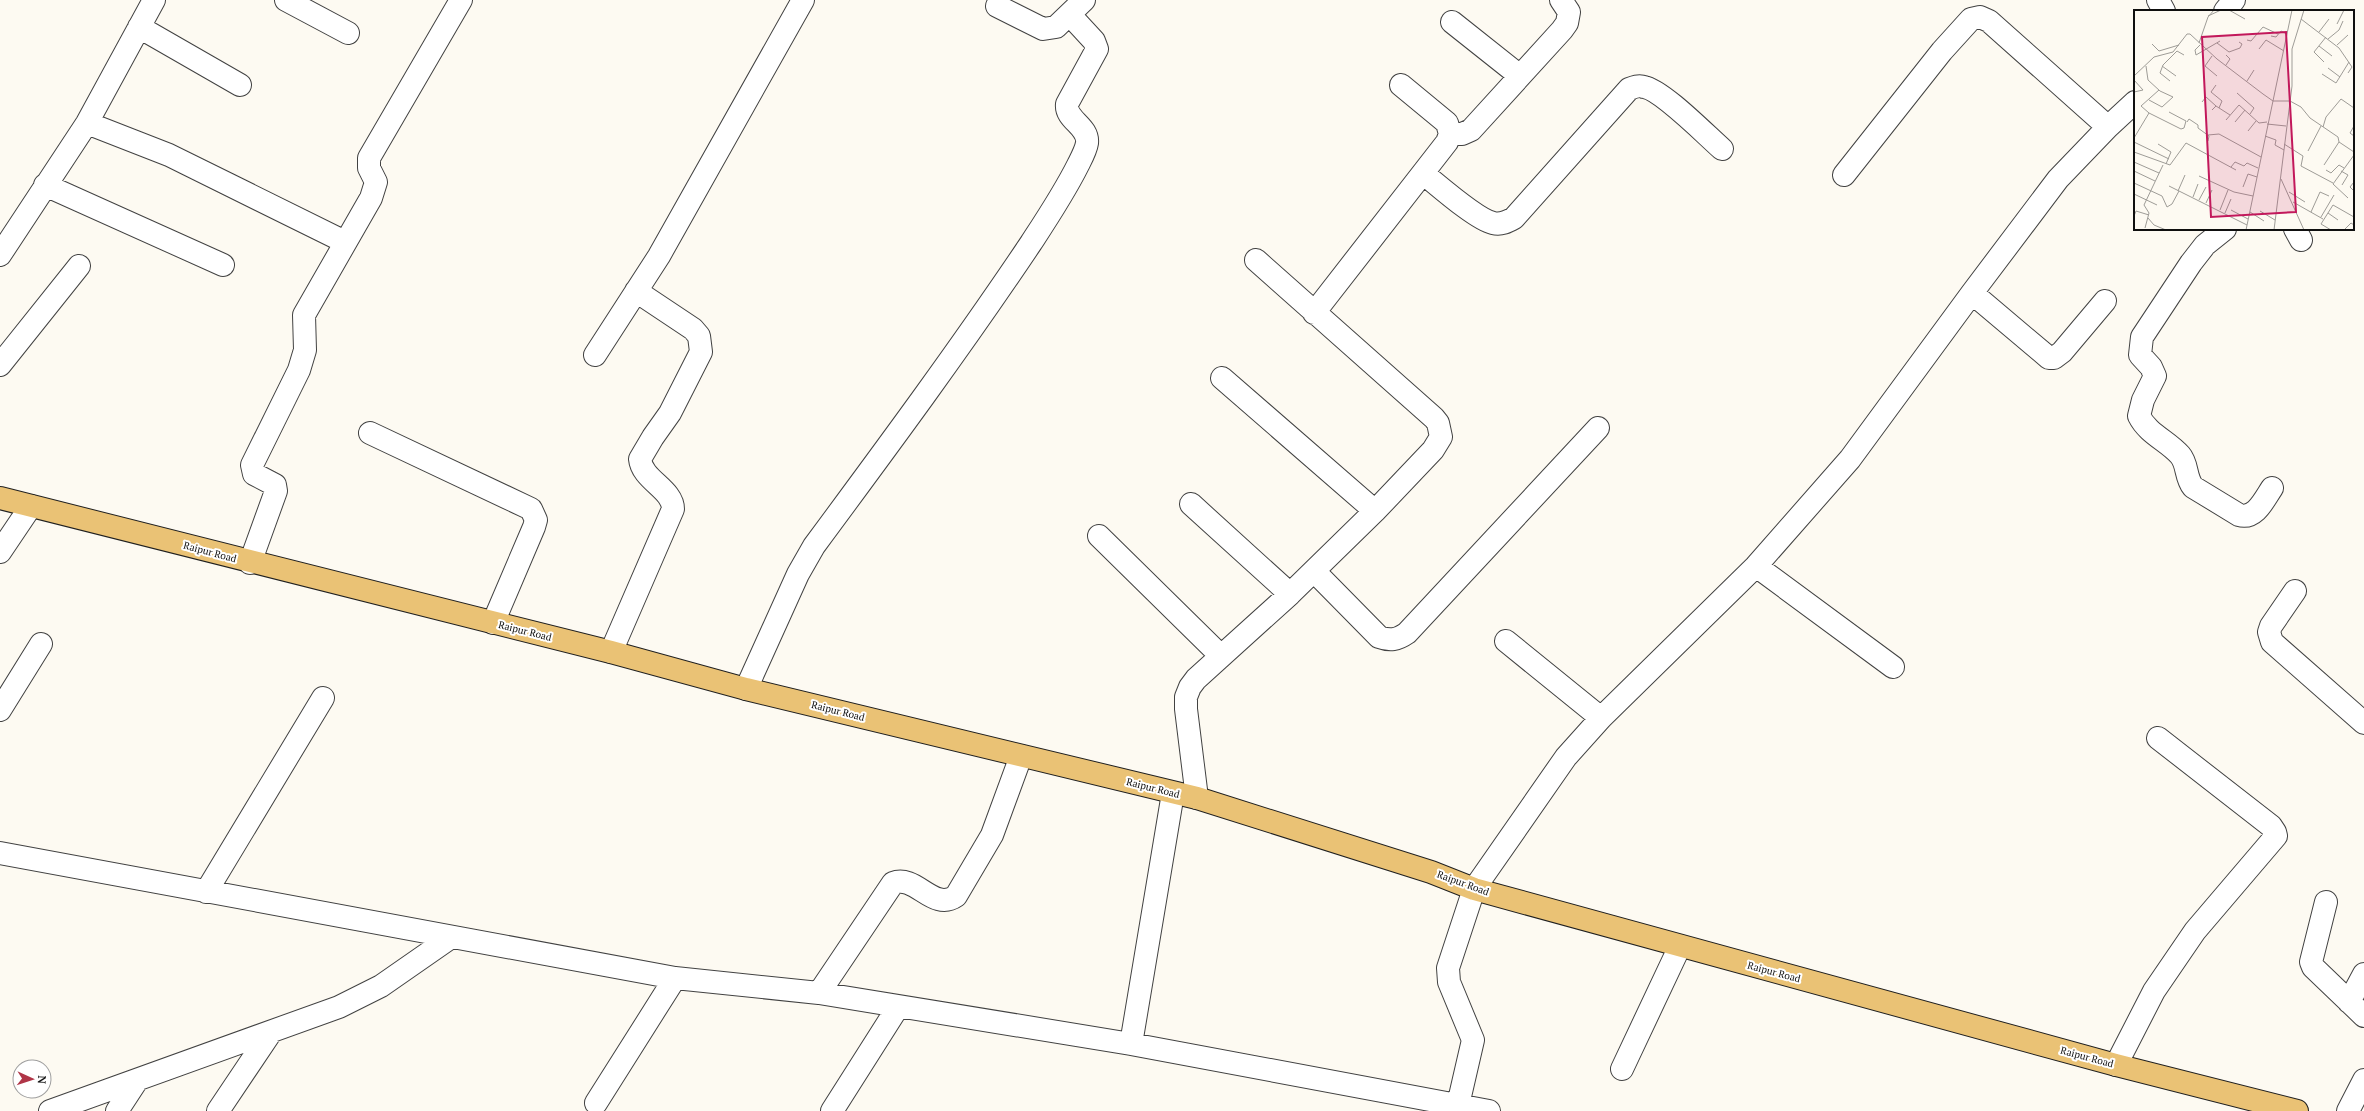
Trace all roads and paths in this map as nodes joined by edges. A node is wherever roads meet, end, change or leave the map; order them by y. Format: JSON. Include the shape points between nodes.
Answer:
{"nodes":[{"id":1,"x":154,"y":0,"type":"edge"},
{"id":2,"x":286,"y":0,"type":"edge"},
{"id":3,"x":462,"y":0,"type":"edge"},
{"id":4,"x":803,"y":0,"type":"edge"},
{"id":5,"x":1560,"y":0,"type":"edge"},
{"id":6,"x":2158,"y":0,"type":"edge"},
{"id":7,"x":2234,"y":0,"type":"edge"},
{"id":8,"x":996,"y":6,"type":"dead end"},
{"id":9,"x":1077,"y":8,"type":"edge"},
{"id":10,"x":2163,"y":10,"type":"edge"},
{"id":11,"x":2226,"y":10,"type":"edge"},
{"id":12,"x":1452,"y":22,"type":"dead end"},
{"id":13,"x":139,"y":27,"type":"junction"},
{"id":14,"x":348,"y":33,"type":"dead end"},
{"id":15,"x":1520,"y":76,"type":"junction"},
{"id":16,"x":1401,"y":85,"type":"dead end"},
{"id":17,"x":240,"y":86,"type":"dead end"},
{"id":18,"x":2134,"y":103,"type":"edge"},
{"id":19,"x":86,"y":123,"type":"junction"},
{"id":20,"x":2108,"y":127,"type":"junction"},
{"id":21,"x":1450,"y":134,"type":"junction"},
{"id":22,"x":1722,"y":149,"type":"dead end"},
{"id":23,"x":1424,"y":174,"type":"junction"},
{"id":24,"x":1844,"y":175,"type":"dead end"},
{"id":25,"x":45,"y":185,"type":"junction"},
{"id":26,"x":2224,"y":230,"type":"edge"},
{"id":27,"x":345,"y":242,"type":"junction"},
{"id":28,"x":0,"y":255,"type":"edge"},
{"id":29,"x":1256,"y":260,"type":"dead end"},
{"id":30,"x":223,"y":265,"type":"dead end"},
{"id":31,"x":79,"y":266,"type":"dead end"},
{"id":32,"x":636,"y":291,"type":"junction"},
{"id":33,"x":1972,"y":293,"type":"junction"},
{"id":34,"x":2105,"y":301,"type":"dead end"},
{"id":35,"x":1314,"y":313,"type":"junction"},
{"id":36,"x":595,"y":355,"type":"dead end"},
{"id":37,"x":0,"y":365,"type":"edge"},
{"id":38,"x":1222,"y":378,"type":"dead end"},
{"id":39,"x":1598,"y":428,"type":"dead end"},
{"id":40,"x":370,"y":433,"type":"dead end"},
{"id":41,"x":2272,"y":488,"type":"dead end"},
{"id":42,"x":0,"y":498,"type":"edge"},
{"id":43,"x":1191,"y":504,"type":"dead end"},
{"id":44,"x":31,"y":506,"type":"junction"},
{"id":45,"x":1376,"y":511,"type":"junction"},
{"id":46,"x":1099,"y":536,"type":"dead end"},
{"id":47,"x":0,"y":552,"type":"edge"},
{"id":48,"x":250,"y":562,"type":"junction"},
{"id":49,"x":1756,"y":566,"type":"junction"},
{"id":50,"x":1314,"y":571,"type":"junction"},
{"id":51,"x":2295,"y":591,"type":"dead end"},
{"id":52,"x":1290,"y":594,"type":"junction"},
{"id":53,"x":493,"y":623,"type":"junction"},
{"id":54,"x":1506,"y":641,"type":"dead end"},
{"id":55,"x":41,"y":644,"type":"dead end"},
{"id":56,"x":611,"y":652,"type":"junction"},
{"id":57,"x":1221,"y":656,"type":"junction"},
{"id":58,"x":1893,"y":667,"type":"dead end"},
{"id":59,"x":746,"y":689,"type":"junction"},
{"id":60,"x":323,"y":698,"type":"dead end"},
{"id":61,"x":0,"y":710,"type":"edge"},
{"id":62,"x":1601,"y":718,"type":"junction"},
{"id":63,"x":2364,"y":722,"type":"edge"},
{"id":64,"x":2158,"y":738,"type":"dead end"},
{"id":65,"x":1021,"y":756,"type":"junction"},
{"id":66,"x":1173,"y":793,"type":"junction"},
{"id":67,"x":1197,"y":798,"type":"junction"},
{"id":68,"x":0,"y":853,"type":"edge"},
{"id":69,"x":1474,"y":889,"type":"junction"},
{"id":70,"x":206,"y":892,"type":"junction"},
{"id":71,"x":2326,"y":902,"type":"dead end"},
{"id":72,"x":450,"y":938,"type":"junction"},
{"id":73,"x":1680,"y":946,"type":"junction"},
{"id":74,"x":2364,"y":974,"type":"edge"},
{"id":75,"x":675,"y":978,"type":"junction"},
{"id":76,"x":819,"y":993,"type":"junction"},
{"id":77,"x":898,"y":1007,"type":"junction"},
{"id":78,"x":2357,"y":1009,"type":"edge"},
{"id":79,"x":271,"y":1032,"type":"junction"},
{"id":80,"x":1131,"y":1044,"type":"junction"},
{"id":81,"x":2116,"y":1065,"type":"junction"},
{"id":82,"x":1622,"y":1069,"type":"dead end"},
{"id":83,"x":2364,"y":1080,"type":"edge"},
{"id":84,"x":136,"y":1082,"type":"junction"},
{"id":85,"x":596,"y":1103,"type":"dead end"},
{"id":86,"x":1456,"y":1108,"type":"edge"},
{"id":87,"x":50,"y":1111,"type":"edge"},
{"id":88,"x":117,"y":1111,"type":"edge"},
{"id":89,"x":218,"y":1111,"type":"edge"},
{"id":90,"x":832,"y":1111,"type":"edge"},
{"id":91,"x":1489,"y":1111,"type":"edge"},
{"id":92,"x":2297,"y":1111,"type":"edge"},
{"id":93,"x":2348,"y":1111,"type":"edge"}],
"edges":[{"from":1,"to":13,"type":"street"},
{"from":2,"to":14,"type":"street"},
{"from":3,"to":27,"type":"street","via":[[369,158],[369,168],[376,182],[375,189]]},
{"from":4,"to":32,"type":"street","via":[[659,256]]},
{"from":5,"to":15,"type":"street","via":[[1568,9],[1567,23]]},
{"from":6,"to":10,"type":"street"},
{"from":7,"to":11,"type":"street"},
{"from":8,"to":9,"type":"street","via":[[1043,30],[1056,27]]},
{"from":9,"to":59,"type":"street","via":[[1097,49],[1067,104],[1068,114],[1086,136],[1087,142],[1081,158],[1063,195],[1004,284],[814,546],[798,574]]},
{"from":12,"to":15,"type":"street"},
{"from":13,"to":17,"type":"street"},
{"from":13,"to":19,"type":"street"},
{"from":15,"to":21,"type":"street","via":[[1471,130],[1462,134]]},
{"from":16,"to":21,"type":"street","via":[[1443,118]]},
{"from":18,"to":20,"type":"street"},
{"from":19,"to":25,"type":"street"},
{"from":19,"to":27,"type":"street","via":[[169,155]]},
{"from":20,"to":24,"type":"street","via":[[1989,21],[1976,17],[1971,19],[1942,51]]},
{"from":20,"to":33,"type":"street","via":[[2058,179]]},
{"from":21,"to":23,"type":"street","via":[[1442,151]]},
{"from":22,"to":23,"type":"street","via":[[1658,93],[1637,86],[1629,89],[1514,218],[1506,222],[1499,224],[1485,220]]},
{"from":23,"to":35,"type":"street"},
{"from":25,"to":28,"type":"street"},
{"from":25,"to":30,"type":"street"},
{"from":26,"to":41,"type":"street","via":[[2205,245],[2190,263],[2142,337],[2140,355],[2156,376],[2143,400],[2139,416],[2147,428],[2180,455],[2188,481],[2193,487],[2239,515],[2253,514]]},
{"from":27,"to":48,"type":"street","via":[[304,315],[305,350],[299,370],[252,465],[254,474],[275,486],[276,491]]},
{"from":29,"to":35,"type":"street"},
{"from":31,"to":37,"type":"street"},
{"from":32,"to":36,"type":"street"},
{"from":32,"to":56,"type":"street","via":[[693,329],[699,336],[701,352],[670,413],[640,459],[642,468],[671,500],[673,509]]},
{"from":33,"to":34,"type":"street","via":[[2049,358],[2054,358],[2062,352]]},
{"from":33,"to":49,"type":"street","via":[[1850,459]]},
{"from":35,"to":45,"type":"street","via":[[1434,418],[1440,430],[1439,443]]},
{"from":38,"to":45,"type":"street"},
{"from":39,"to":50,"type":"street","via":[[1407,634],[1399,639],[1379,637]]},
{"from":40,"to":53,"type":"street","via":[[531,509],[536,520],[534,527]]},
{"from":42,"to":44,"type":"main road","name":"Raipur Road"},
{"from":43,"to":52,"type":"street"},
{"from":44,"to":47,"type":"street"},
{"from":44,"to":48,"type":"main road","name":"Raipur Road"},
{"from":45,"to":50,"type":"street"},
{"from":46,"to":57,"type":"street"},
{"from":48,"to":53,"type":"main road","name":"Raipur Road"},
{"from":49,"to":58,"type":"street"},
{"from":49,"to":62,"type":"street"},
{"from":50,"to":52,"type":"street"},
{"from":51,"to":63,"type":"street","via":[[2271,626],[2269,632],[2272,642]]},
{"from":52,"to":57,"type":"street"},
{"from":53,"to":56,"type":"main road","name":"Raipur Road"},
{"from":54,"to":62,"type":"street"},
{"from":55,"to":61,"type":"street"},
{"from":56,"to":59,"type":"main road","name":"Raipur Road"},
{"from":57,"to":67,"type":"street","via":[[1196,679],[1186,697]]},
{"from":59,"to":65,"type":"main road","name":"Raipur Road"},
{"from":60,"to":70,"type":"street"},
{"from":62,"to":69,"type":"street","via":[[1566,757]]},
{"from":64,"to":81,"type":"street","via":[[2271,826],[2276,836],[2195,931],[2154,991]]},
{"from":65,"to":66,"type":"main road","name":"Raipur Road"},
{"from":65,"to":76,"type":"street","via":[[992,835],[956,896],[948,901],[939,900],[910,883],[893,883]]},
{"from":66,"to":67,"type":"main road","name":"Raipur Road"},
{"from":66,"to":80,"type":"street"},
{"from":67,"to":69,"type":"main road","name":"Raipur Road","via":[[1432,872]]},
{"from":68,"to":70,"type":"street"},
{"from":69,"to":73,"type":"main road","name":"Raipur Road"},
{"from":69,"to":86,"type":"street","via":[[1448,968],[1449,982],[1473,1040]]},
{"from":70,"to":72,"type":"street"},
{"from":71,"to":78,"type":"street","via":[[2311,962],[2315,971]]},
{"from":72,"to":75,"type":"street"},
{"from":72,"to":79,"type":"street","via":[[381,986],[339,1007]]},
{"from":73,"to":81,"type":"main road","name":"Raipur Road"},
{"from":73,"to":82,"type":"street"},
{"from":74,"to":78,"type":"street"},
{"from":75,"to":76,"type":"street"},
{"from":75,"to":85,"type":"street"},
{"from":76,"to":77,"type":"street"},
{"from":77,"to":80,"type":"street"},
{"from":77,"to":90,"type":"street"},
{"from":79,"to":84,"type":"street"},
{"from":79,"to":89,"type":"street"},
{"from":80,"to":86,"type":"street"},
{"from":81,"to":92,"type":"main road","name":"Raipur Road"},
{"from":83,"to":93,"type":"street"},
{"from":84,"to":87,"type":"street"},
{"from":84,"to":88,"type":"street"},
{"from":86,"to":91,"type":"street"}]}
